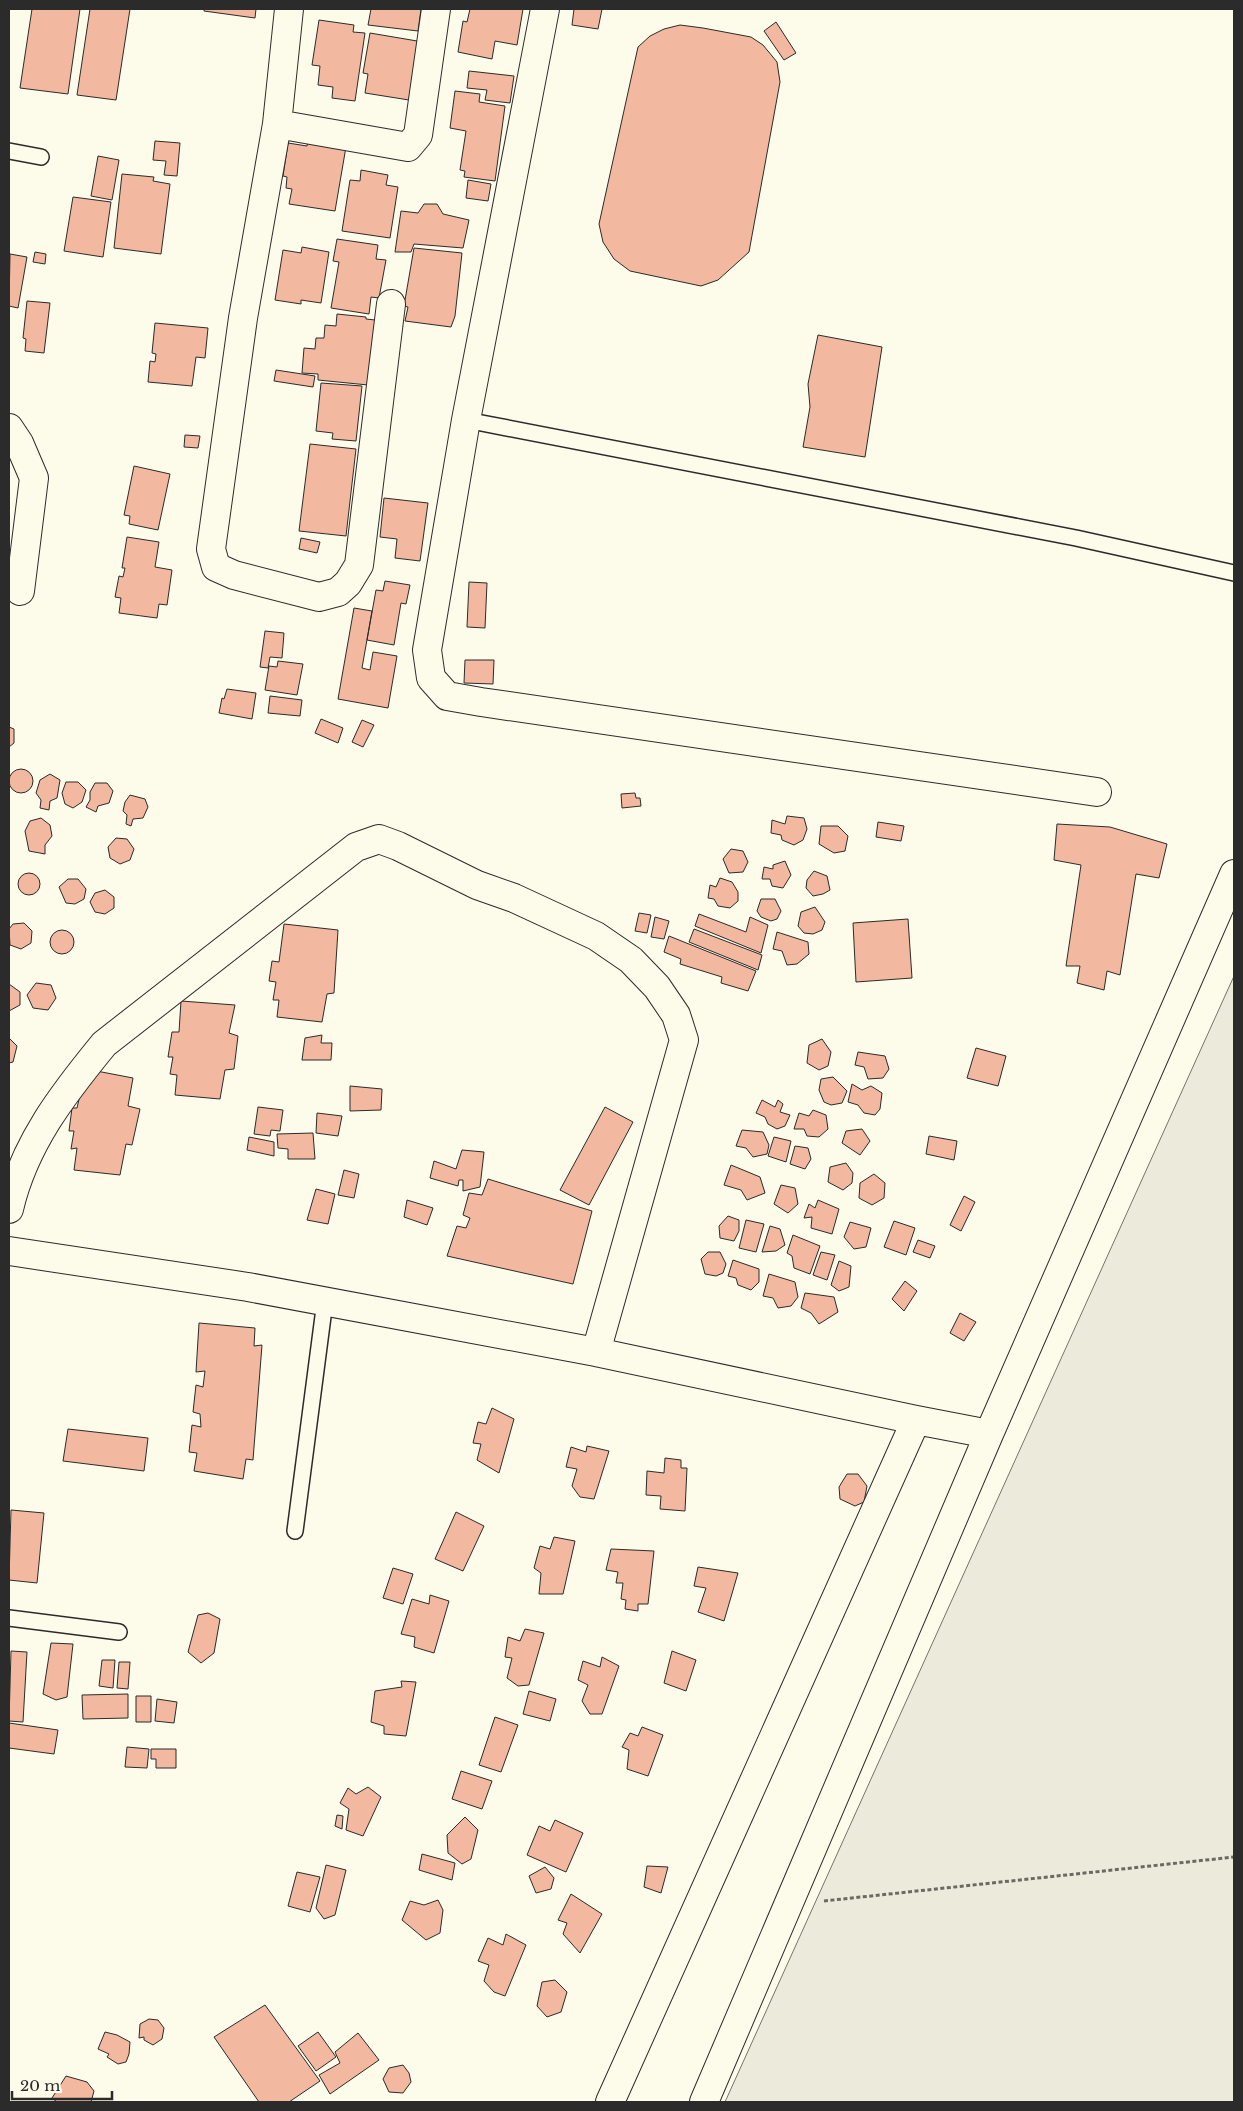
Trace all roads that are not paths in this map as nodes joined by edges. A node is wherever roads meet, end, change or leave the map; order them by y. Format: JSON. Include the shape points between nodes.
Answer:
{"nodes":[{"id":1,"x":289,"y":9,"type":"edge"},
{"id":2,"x":436,"y":9,"type":"edge"},
{"id":3,"x":545,"y":9,"type":"edge"},
{"id":4,"x":278,"y":124,"type":"junction"},
{"id":5,"x":9,"y":151,"type":"edge"},
{"id":6,"x":41,"y":157,"type":"dead end"},
{"id":7,"x":390,"y":304,"type":"dead end"},
{"id":8,"x":466,"y":420,"type":"junction"},
{"id":9,"x":9,"y":428,"type":"edge"},
{"id":10,"x":1234,"y":574,"type":"edge"},
{"id":11,"x":20,"y":591,"type":"dead end"},
{"id":12,"x":1097,"y":792,"type":"dead end"},
{"id":13,"x":1234,"y":874,"type":"edge"},
{"id":14,"x":9,"y":1209,"type":"edge"},
{"id":15,"x":9,"y":1251,"type":"edge"},
{"id":16,"x":325,"y":1301,"type":"junction"},
{"id":17,"x":596,"y":1352,"type":"junction"},
{"id":18,"x":916,"y":1420,"type":"junction"},
{"id":19,"x":989,"y":1434,"type":"junction"},
{"id":20,"x":295,"y":1531,"type":"dead end"},
{"id":21,"x":9,"y":1618,"type":"edge"},
{"id":22,"x":119,"y":1632,"type":"dead end"},
{"id":23,"x":610,"y":2102,"type":"edge"},
{"id":24,"x":704,"y":2102,"type":"edge"}],
"edges":[{"from":1,"to":4,"type":"street"},
{"from":2,"to":4,"type":"street","via":[[418,135],[408,147]]},
{"from":3,"to":8,"type":"street"},
{"from":4,"to":7,"type":"street","via":[[243,318],[210,549],[216,567],[234,575],[319,597],[338,592],[348,583],[359,565]]},
{"from":5,"to":6,"type":"lane"},
{"from":8,"to":10,"type":"lane","via":[[1076,538]]},
{"from":8,"to":12,"type":"street","via":[[427,650],[431,678],[447,696]]},
{"from":9,"to":11,"type":"street","via":[[34,478]]},
{"from":13,"to":19,"type":"street"},
{"from":14,"to":17,"type":"street","via":[[15,1183],[33,1141],[74,1080],[104,1044],[356,847],[379,839],[596,936],[631,960],[657,987],[676,1015],[684,1040]]},
{"from":15,"to":16,"type":"street"},
{"from":16,"to":17,"type":"street"},
{"from":16,"to":20,"type":"lane"},
{"from":17,"to":18,"type":"street"},
{"from":18,"to":19,"type":"street"},
{"from":18,"to":23,"type":"street"},
{"from":19,"to":24,"type":"street"},
{"from":21,"to":22,"type":"lane"}]}
